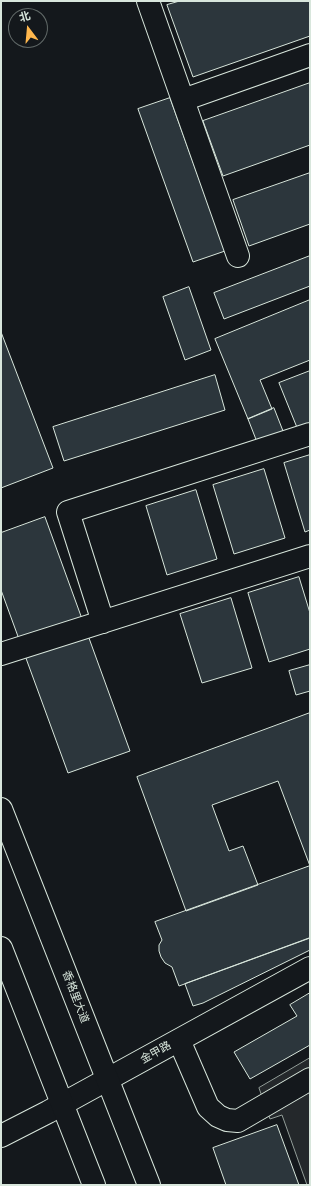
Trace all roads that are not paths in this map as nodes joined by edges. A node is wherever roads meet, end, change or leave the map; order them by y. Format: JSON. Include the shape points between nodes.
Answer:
{"nodes":[{"id":1,"x":148,"y":1,"type":"edge"},
{"id":2,"x":310,"y":55,"type":"edge"},
{"id":3,"x":183,"y":100,"type":"junction"},
{"id":4,"x":238,"y":256,"type":"dead end"},
{"id":5,"x":310,"y":434,"type":"edge"},
{"id":6,"x":310,"y":556,"type":"edge"},
{"id":7,"x":103,"y":622,"type":"junction"},
{"id":8,"x":1,"y":654,"type":"edge"},
{"id":9,"x":1,"y":809,"type":"edge"},
{"id":10,"x":1,"y":948,"type":"edge"},
{"id":11,"x":310,"y":968,"type":"edge"},
{"id":12,"x":179,"y":1040,"type":"junction"},
{"id":13,"x":107,"y":1079,"type":"junction"},
{"id":14,"x":310,"y":1079,"type":"edge"},
{"id":15,"x":62,"y":1104,"type":"junction"},
{"id":16,"x":1,"y":1136,"type":"edge"},
{"id":17,"x":94,"y":1185,"type":"edge"},
{"id":18,"x":149,"y":1185,"type":"edge"}],
"edges":[{"from":1,"to":3,"type":"main road"},
{"from":2,"to":3,"type":"main road"},
{"from":3,"to":4,"type":"main road"},
{"from":5,"to":7,"type":"main road","via":[[68,512]]},
{"from":6,"to":7,"type":"main road"},
{"from":7,"to":8,"type":"main road"},
{"from":9,"to":13,"type":"main road","name":"香格里大道"},
{"from":10,"to":15,"type":"main road"},
{"from":11,"to":12,"type":"main road","name":"金甲路"},
{"from":12,"to":13,"type":"main road","name":"金甲路"},
{"from":12,"to":14,"type":"main road","via":[[208,1107],[227,1120],[238,1121]]},
{"from":13,"to":15,"type":"main road","name":"金甲路"},
{"from":13,"to":18,"type":"main road","name":"香格里大道"},
{"from":15,"to":16,"type":"main road","name":"金甲路"},
{"from":15,"to":17,"type":"main road"}]}
